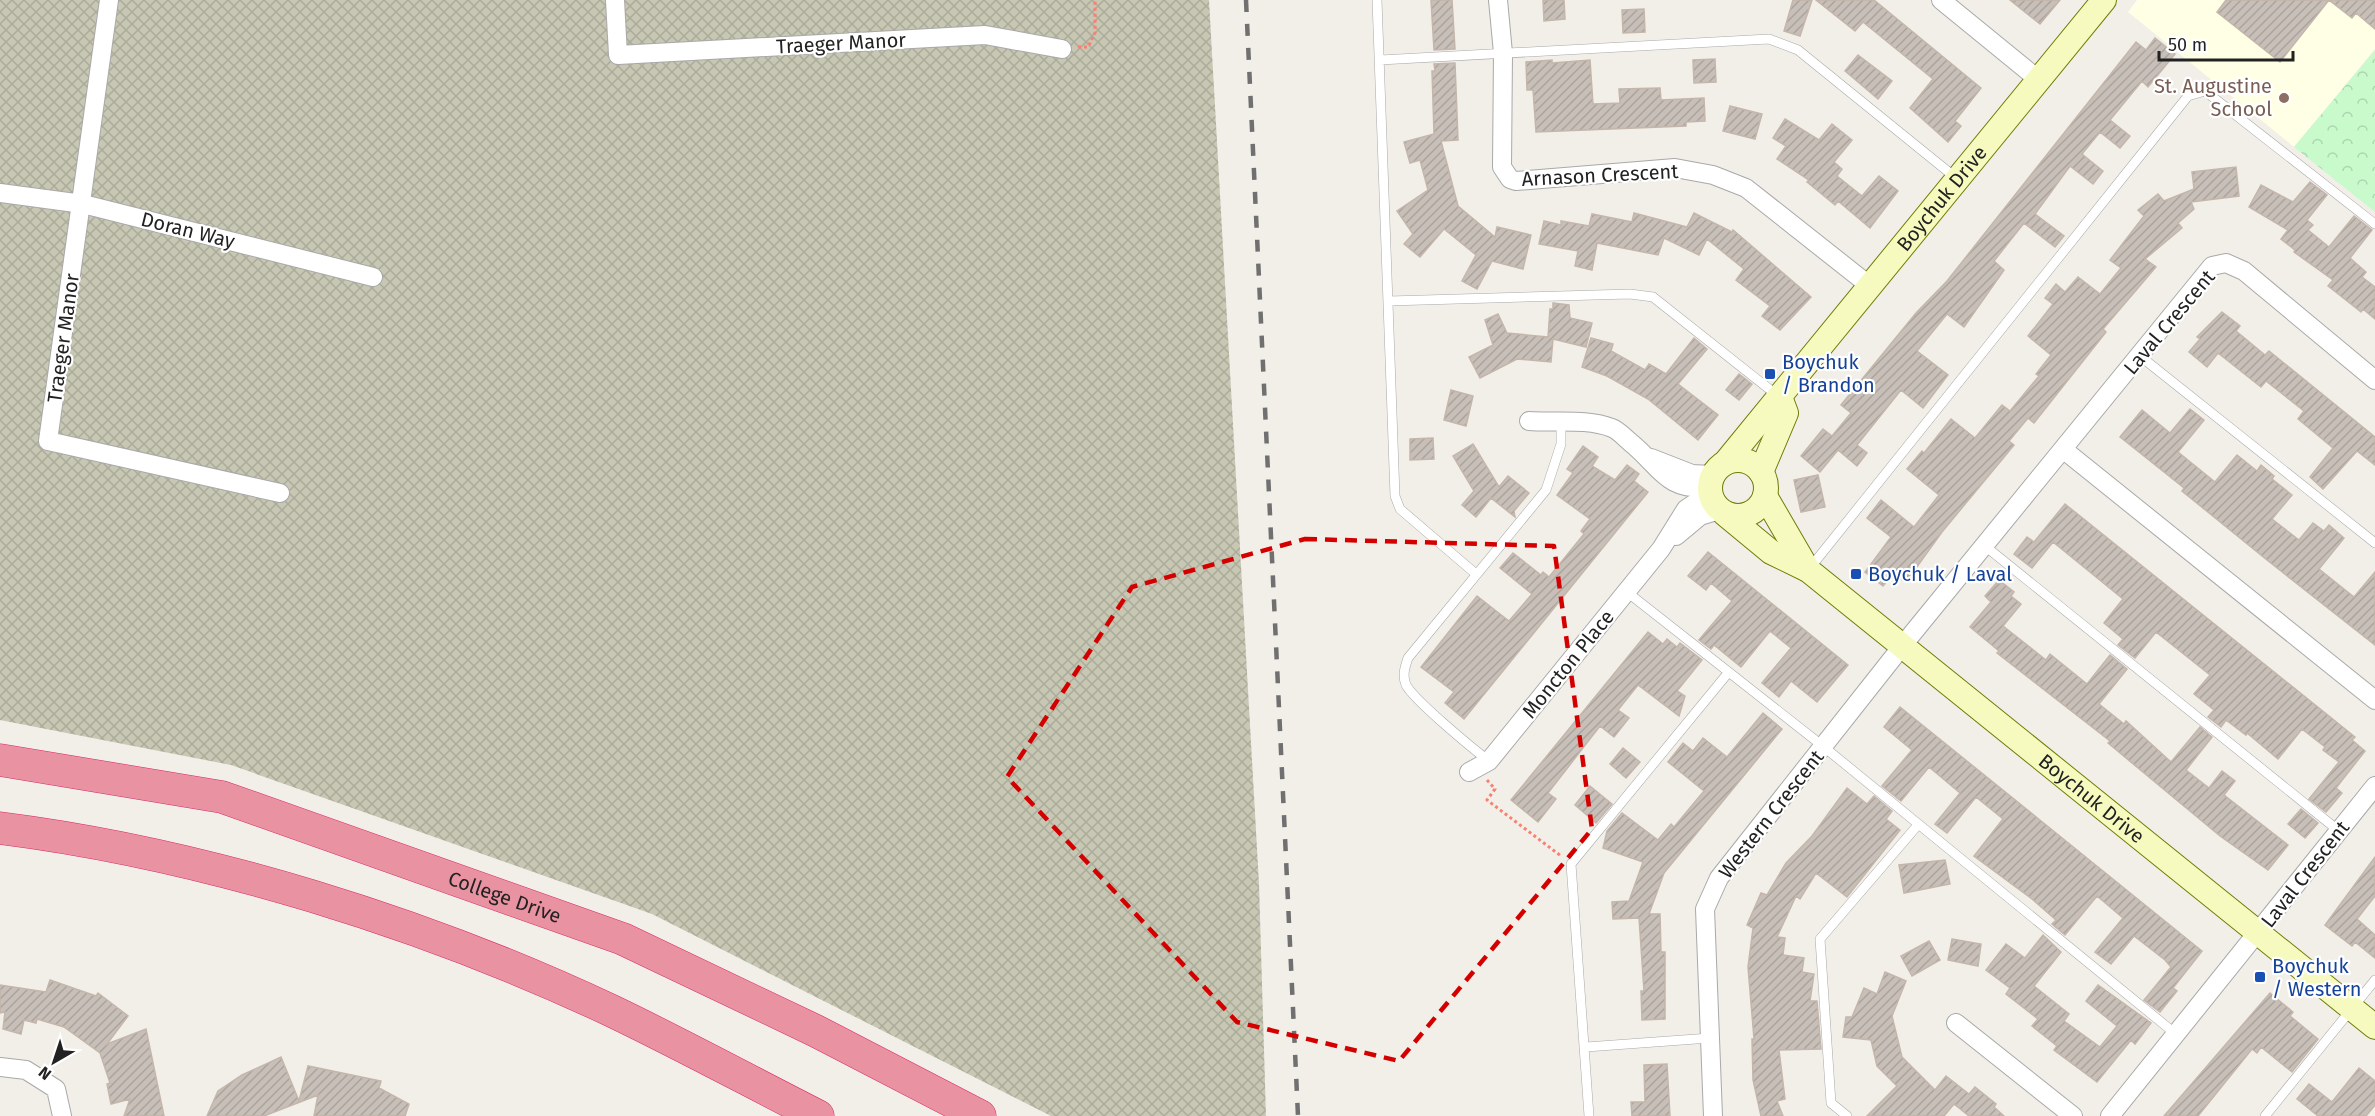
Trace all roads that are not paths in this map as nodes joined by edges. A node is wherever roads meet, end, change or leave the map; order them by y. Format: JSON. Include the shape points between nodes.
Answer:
{"nodes":[{"id":1,"x":109,"y":0,"type":"edge"},
{"id":2,"x":615,"y":0,"type":"edge"},
{"id":3,"x":1377,"y":0,"type":"edge"},
{"id":4,"x":1498,"y":0,"type":"edge"},
{"id":5,"x":1941,"y":0,"type":"edge"},
{"id":6,"x":2104,"y":0,"type":"edge"},
{"id":7,"x":1062,"y":49,"type":"dead end"},
{"id":8,"x":1503,"y":53,"type":"junction"},
{"id":9,"x":1380,"y":60,"type":"junction"},
{"id":10,"x":2039,"y":80,"type":"junction"},
{"id":11,"x":1958,"y":179,"type":"junction"},
{"id":12,"x":0,"y":193,"type":"edge"},
{"id":13,"x":83,"y":204,"type":"junction"},
{"id":14,"x":2375,"y":224,"type":"edge"},
{"id":15,"x":374,"y":277,"type":"dead end"},
{"id":16,"x":1870,"y":286,"type":"junction"},
{"id":17,"x":1389,"y":301,"type":"junction"},
{"id":18,"x":2140,"y":356,"type":"junction"},
{"id":19,"x":2375,"y":380,"type":"edge"},
{"id":20,"x":1780,"y":397,"type":"junction"},
{"id":21,"x":1529,"y":421,"type":"dead end"},
{"id":22,"x":1561,"y":423,"type":"junction"},
{"id":23,"x":2064,"y":450,"type":"junction"},
{"id":24,"x":1761,"y":472,"type":"junction"},
{"id":25,"x":1717,"y":490,"type":"junction"},
{"id":26,"x":280,"y":493,"type":"dead end"},
{"id":27,"x":1765,"y":496,"type":"junction"},
{"id":28,"x":2375,"y":543,"type":"edge"},
{"id":29,"x":1986,"y":546,"type":"junction"},
{"id":30,"x":1808,"y":570,"type":"junction"},
{"id":31,"x":1476,"y":574,"type":"junction"},
{"id":32,"x":1627,"y":592,"type":"junction"},
{"id":33,"x":1903,"y":645,"type":"junction"},
{"id":34,"x":1728,"y":673,"type":"junction"},
{"id":35,"x":2375,"y":700,"type":"edge"},
{"id":36,"x":1824,"y":747,"type":"junction"},
{"id":37,"x":0,"y":760,"type":"edge"},
{"id":38,"x":1489,"y":761,"type":"junction"},
{"id":39,"x":1469,"y":772,"type":"dead end"},
{"id":40,"x":2375,"y":786,"type":"edge"},
{"id":41,"x":1917,"y":826,"type":"junction"},
{"id":42,"x":0,"y":828,"type":"edge"},
{"id":43,"x":2339,"y":831,"type":"junction"},
{"id":44,"x":2258,"y":933,"type":"junction"},
{"id":45,"x":2375,"y":980,"type":"edge"},
{"id":46,"x":2352,"y":1008,"type":"junction"},
{"id":47,"x":1956,"y":1023,"type":"dead end"},
{"id":48,"x":2375,"y":1027,"type":"edge"},
{"id":49,"x":2177,"y":1035,"type":"junction"},
{"id":50,"x":1710,"y":1038,"type":"junction"},
{"id":51,"x":1586,"y":1047,"type":"junction"},
{"id":52,"x":0,"y":1067,"type":"edge"},
{"id":53,"x":62,"y":1116,"type":"edge"},
{"id":54,"x":818,"y":1116,"type":"edge"},
{"id":55,"x":980,"y":1116,"type":"edge"},
{"id":56,"x":1589,"y":1116,"type":"edge"},
{"id":57,"x":1713,"y":1116,"type":"edge"},
{"id":58,"x":1847,"y":1116,"type":"edge"},
{"id":59,"x":2073,"y":1116,"type":"edge"},
{"id":60,"x":2110,"y":1116,"type":"edge"},
{"id":61,"x":2265,"y":1116,"type":"edge"}],
"edges":[{"from":1,"to":13,"type":"street","name":"Traeger Manor"},
{"from":2,"to":7,"type":"street","name":"Traeger Manor","via":[[618,55],[985,35]]},
{"from":3,"to":9,"type":"lane"},
{"from":4,"to":8,"type":"street","name":"Arnason Crescent"},
{"from":5,"to":10,"type":"street"},
{"from":6,"to":10,"type":"street","name":"Boychuk Drive"},
{"from":8,"to":9,"type":"lane"},
{"from":8,"to":11,"type":"lane","via":[[1769,39],[1798,50]]},
{"from":8,"to":16,"type":"street","name":"Arnason Crescent","via":[[1502,167],[1510,179],[1675,168],[1713,175],[1746,189]]},
{"from":9,"to":17,"type":"lane"},
{"from":10,"to":11,"type":"street","name":"Boychuk Drive"},
{"from":11,"to":16,"type":"street","name":"Boychuk Drive"},
{"from":12,"to":13,"type":"street","name":"Doran Way"},
{"from":13,"to":15,"type":"street","name":"Doran Way"},
{"from":13,"to":26,"type":"street","name":"Traeger Manor","via":[[48,441]]},
{"from":14,"to":30,"type":"lane","via":[[2205,91],[2188,96]]},
{"from":16,"to":20,"type":"street","name":"Boychuk Drive"},
{"from":17,"to":20,"type":"lane","via":[[1630,294],[1653,297]]},
{"from":17,"to":31,"type":"lane","via":[[1395,496],[1400,509]]},
{"from":18,"to":19,"type":"street","name":"Laval Crescent","via":[[2212,266],[2226,263],[2244,271]]},
{"from":18,"to":23,"type":"street","name":"Laval Crescent"},
{"from":18,"to":28,"type":"lane"},
{"from":20,"to":24,"type":"street","via":[[1786,413]]},
{"from":20,"to":25,"type":"street","name":"Boychuk Drive","via":[[1767,408]]},
{"from":21,"to":22,"type":"street"},
{"from":22,"to":25,"type":"street","via":[[1594,423],[1614,428],[1651,458],[1692,474]]},
{"from":22,"to":31,"type":"lane","via":[[1561,444],[1546,490]]},
{"from":23,"to":29,"type":"street","name":"Laval Crescent"},
{"from":23,"to":35,"type":"street"},
{"from":24,"to":25,"type":"street","via":[[1741,460]]},
{"from":24,"to":27,"type":"street"},
{"from":25,"to":27,"type":"street","via":[[1740,516],[1761,504]]},
{"from":25,"to":30,"type":"street","name":"Boychuk Drive","via":[[1771,552]]},
{"from":25,"to":32,"type":"street","name":"Moncton Place","via":[[1686,509]]},
{"from":27,"to":30,"type":"street","name":"Boychuk Drive"},
{"from":29,"to":33,"type":"street","name":"Laval Crescent"},
{"from":29,"to":43,"type":"lane"},
{"from":30,"to":33,"type":"street","name":"Boychuk Drive"},
{"from":31,"to":38,"type":"lane","via":[[1408,658],[1403,672],[1407,686]]},
{"from":32,"to":34,"type":"lane"},
{"from":32,"to":38,"type":"street","name":"Moncton Place"},
{"from":33,"to":36,"type":"street","name":"Western Crescent"},
{"from":33,"to":44,"type":"street","name":"Boychuk Drive"},
{"from":34,"to":36,"type":"lane"},
{"from":34,"to":51,"type":"lane","via":[[1571,864]]},
{"from":36,"to":41,"type":"lane"},
{"from":36,"to":50,"type":"street","name":"Western Crescent","via":[[1719,878],[1705,909]]},
{"from":37,"to":55,"type":"highway","name":"College Drive","via":[[222,797],[612,935],[816,1030]]},
{"from":38,"to":39,"type":"street","name":"Moncton Place"},
{"from":40,"to":43,"type":"street","name":"Laval Crescent"},
{"from":41,"to":49,"type":"lane"},
{"from":41,"to":58,"type":"lane","via":[[1820,939],[1831,1103]]},
{"from":42,"to":54,"type":"highway","via":[[197,866],[341,904],[480,955],[611,1011]]},
{"from":43,"to":44,"type":"street","name":"Laval Crescent"},
{"from":44,"to":46,"type":"street","name":"Boychuk Drive"},
{"from":44,"to":49,"type":"street"},
{"from":45,"to":46,"type":"lane"},
{"from":46,"to":48,"type":"street","name":"Boychuk Drive"},
{"from":46,"to":61,"type":"lane"},
{"from":47,"to":59,"type":"street"},
{"from":49,"to":60,"type":"street"},
{"from":50,"to":51,"type":"lane"},
{"from":50,"to":57,"type":"street","name":"Western Crescent"},
{"from":51,"to":56,"type":"lane"},
{"from":52,"to":53,"type":"street","via":[[26,1070],[56,1089]]}]}
